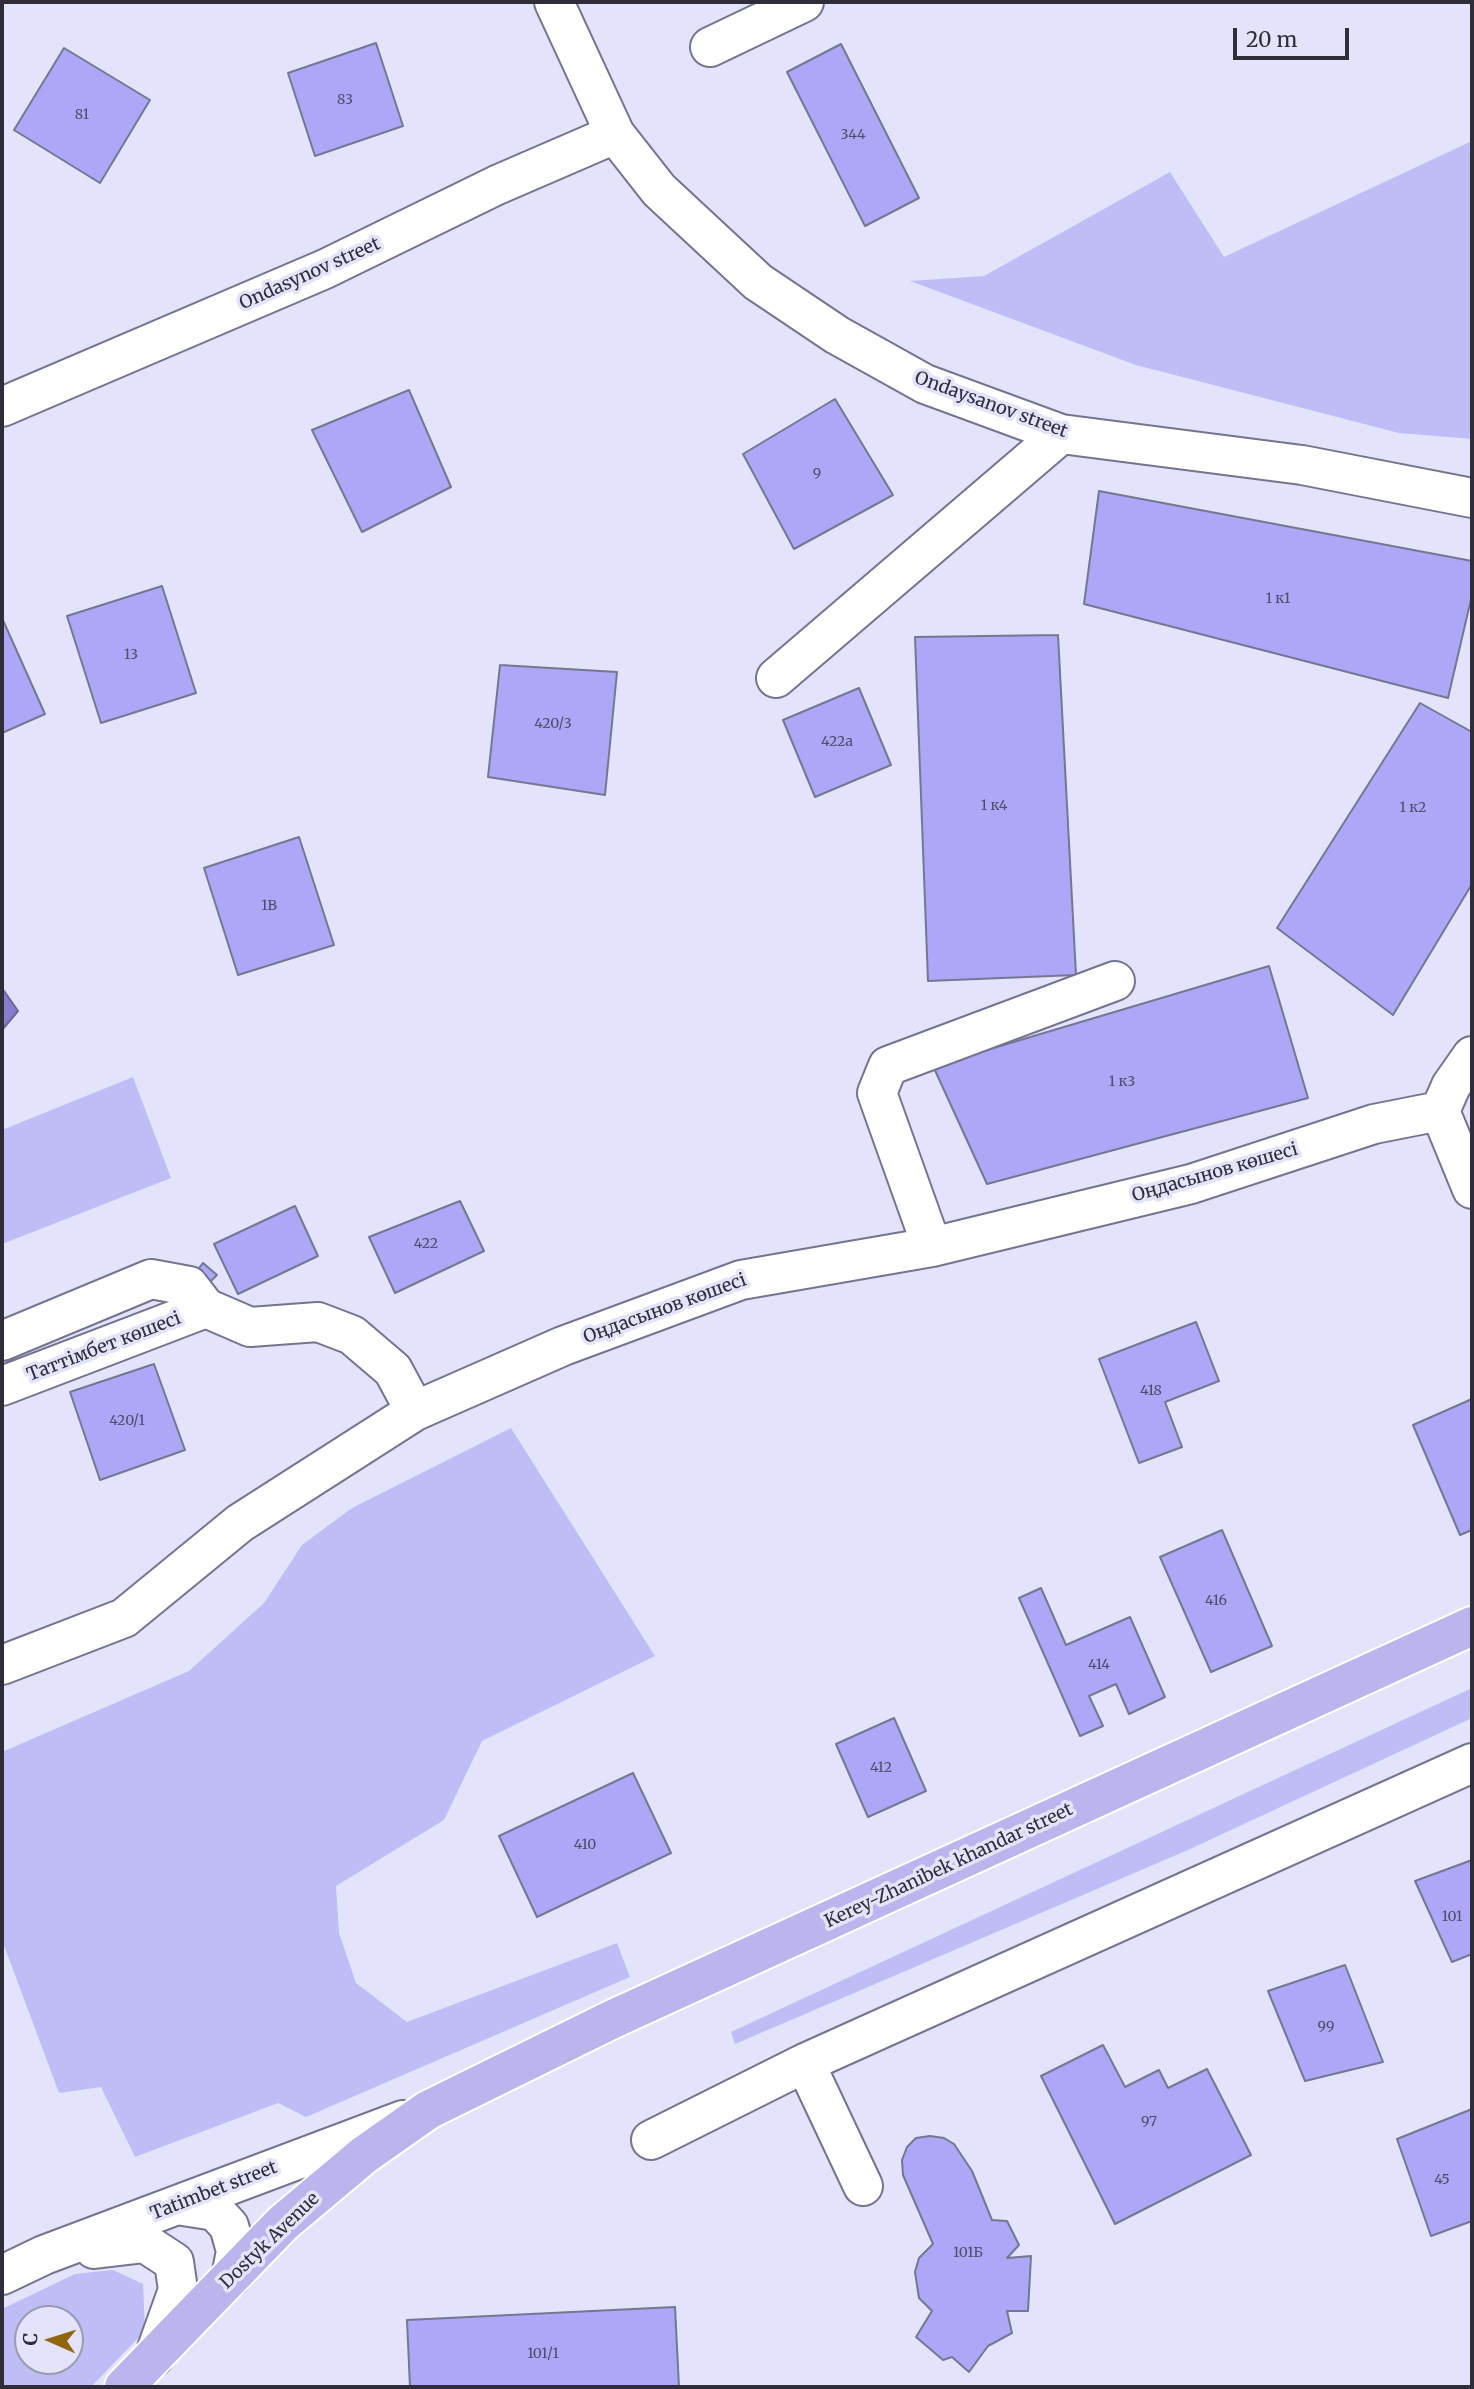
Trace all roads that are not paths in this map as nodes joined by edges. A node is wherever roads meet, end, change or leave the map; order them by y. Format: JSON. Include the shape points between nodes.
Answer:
{"nodes":[{"id":1,"x":554,"y":2,"type":"edge"},
{"id":2,"x":804,"y":2,"type":"edge"},
{"id":3,"x":710,"y":47,"type":"dead end"},
{"id":4,"x":615,"y":134,"type":"junction"},
{"id":5,"x":2,"y":407,"type":"edge"},
{"id":6,"x":1061,"y":434,"type":"junction"},
{"id":7,"x":1472,"y":498,"type":"edge"},
{"id":8,"x":776,"y":678,"type":"dead end"},
{"id":9,"x":1115,"y":981,"type":"dead end"},
{"id":10,"x":1472,"y":1056,"type":"edge"},
{"id":11,"x":1440,"y":1111,"type":"junction"},
{"id":12,"x":1472,"y":1189,"type":"edge"},
{"id":13,"x":932,"y":1247,"type":"junction"},
{"id":14,"x":198,"y":1297,"type":"junction"},
{"id":15,"x":2,"y":1341,"type":"edge"},
{"id":16,"x":2,"y":1387,"type":"edge"},
{"id":17,"x":415,"y":1411,"type":"junction"},
{"id":18,"x":1472,"y":1626,"type":"edge"},
{"id":19,"x":2,"y":1665,"type":"edge"},
{"id":20,"x":1472,"y":1763,"type":"edge"},
{"id":21,"x":805,"y":2063,"type":"junction"},
{"id":22,"x":428,"y":2110,"type":"junction"},
{"id":23,"x":651,"y":2140,"type":"dead end"},
{"id":24,"x":863,"y":2186,"type":"dead end"},
{"id":25,"x":177,"y":2205,"type":"junction"},
{"id":26,"x":44,"y":2255,"type":"junction"},
{"id":27,"x":2,"y":2275,"type":"edge"},
{"id":28,"x":231,"y":2277,"type":"junction"},
{"id":29,"x":153,"y":2359,"type":"junction"},
{"id":30,"x":124,"y":2387,"type":"edge"}],
"edges":[{"from":1,"to":4,"type":"street","name":"Ondaysanov street"},
{"from":2,"to":3,"type":"street"},
{"from":4,"to":5,"type":"street","name":"Ondasynov street","via":[[496,185],[325,269]]},
{"from":4,"to":6,"type":"street","name":"Ondaysanov street","via":[[659,190],[769,290],[925,384]]},
{"from":6,"to":7,"type":"street","name":"Ondaysanov street","via":[[1302,465]]},
{"from":6,"to":8,"type":"street"},
{"from":9,"to":13,"type":"street","via":[[888,1066],[877,1093]]},
{"from":10,"to":11,"type":"street"},
{"from":11,"to":12,"type":"street"},
{"from":11,"to":13,"type":"street","name":"Оңдасынов көшесі","via":[[1374,1124],[1191,1184]]},
{"from":13,"to":17,"type":"street","name":"Оңдасынов көшесі","via":[[741,1280],[563,1346]]},
{"from":14,"to":15,"type":"street","via":[[151,1279]]},
{"from":14,"to":16,"type":"street","name":"Таттімбет көшесі"},
{"from":14,"to":17,"type":"street","via":[[250,1327],[318,1322],[352,1335],[393,1370]]},
{"from":17,"to":19,"type":"street","name":"Оңдасынов көшесі","via":[[240,1523],[124,1618]]},
{"from":18,"to":22,"type":"main road","name":"Kerey-Zhanibek khandar street","via":[[613,2019]]},
{"from":20,"to":21,"type":"street"},
{"from":21,"to":23,"type":"street"},
{"from":21,"to":24,"type":"street"},
{"from":22,"to":25,"type":"street","name":"Tatimbet street"},
{"from":22,"to":28,"type":"main road","name":"Dostyk Avenue","via":[[364,2155],[283,2223]]},
{"from":25,"to":26,"type":"street","name":"Tatimbet street"},
{"from":25,"to":28,"type":"street","via":[[215,2211],[229,2226],[236,2251]]},
{"from":26,"to":27,"type":"street","name":"Tatimbet street"},
{"from":26,"to":29,"type":"street","via":[[145,2244],[174,2262],[178,2290]]},
{"from":28,"to":29,"type":"main road","name":"Dostyk Avenue"},
{"from":29,"to":30,"type":"main road","name":"Dostyk Avenue"}]}
